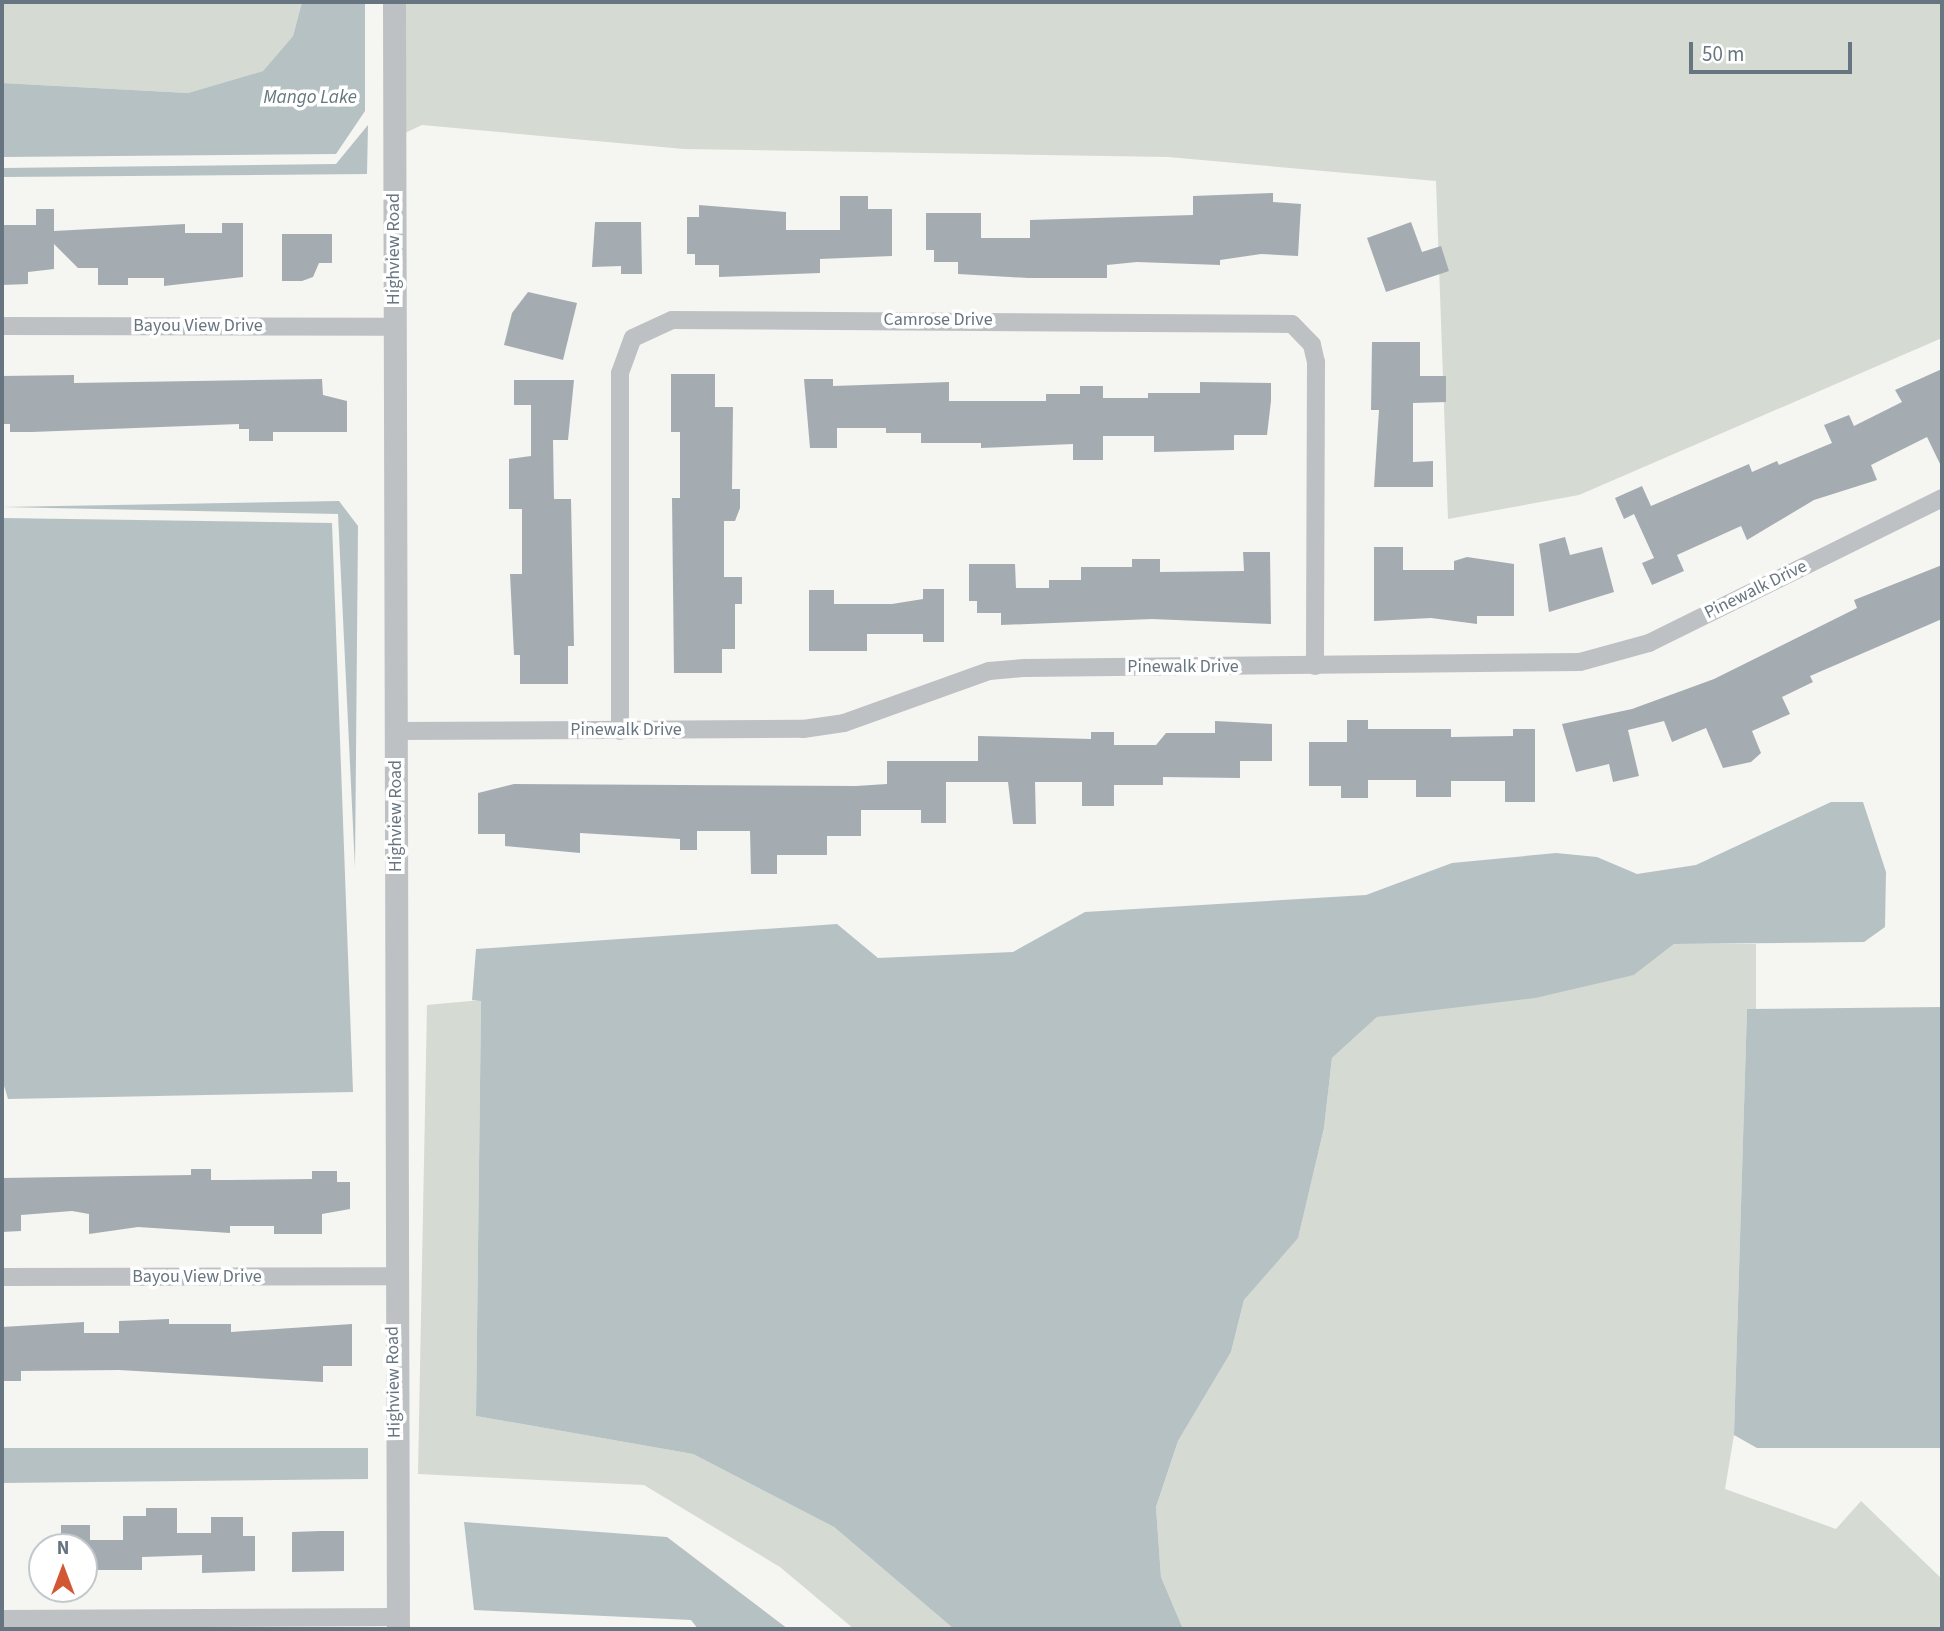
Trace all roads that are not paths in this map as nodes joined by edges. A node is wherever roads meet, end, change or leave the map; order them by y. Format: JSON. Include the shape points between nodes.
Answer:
{"nodes":[{"id":1,"x":394,"y":2,"type":"edge"},
{"id":2,"x":2,"y":326,"type":"edge"},
{"id":3,"x":394,"y":327,"type":"junction"},
{"id":4,"x":1942,"y":498,"type":"edge"},
{"id":5,"x":1315,"y":666,"type":"junction"},
{"id":6,"x":397,"y":731,"type":"junction"},
{"id":7,"x":620,"y":731,"type":"junction"},
{"id":8,"x":393,"y":1276,"type":"junction"},
{"id":9,"x":2,"y":1277,"type":"edge"},
{"id":10,"x":2,"y":1619,"type":"edge"},
{"id":11,"x":398,"y":1623,"type":"edge"},
{"id":12,"x":215,"y":1624,"type":"edge"}],
"edges":[{"from":1,"to":3,"type":"street","name":"Highview Road"},
{"from":2,"to":3,"type":"street","name":"Bayou View Drive"},
{"from":3,"to":6,"type":"street","name":"Highview Road"},
{"from":4,"to":5,"type":"street","name":"Pinewalk Drive","via":[[1616,653],[1544,665]]},
{"from":5,"to":7,"type":"street","name":"Pinewalk Drive","via":[[989,671],[844,723]]},
{"from":5,"to":7,"type":"street","name":"Camrose Drive","via":[[1316,362],[1312,345],[1292,324],[672,320],[633,338],[620,373]]},
{"from":6,"to":7,"type":"street","name":"Pinewalk Drive"},
{"from":6,"to":8,"type":"street","name":"Highview Road"},
{"from":8,"to":9,"type":"street","name":"Bayou View Drive"},
{"from":8,"to":11,"type":"street","name":"Highview Road"},
{"from":10,"to":12,"type":"street"},
{"from":11,"to":12,"type":"street"}]}
